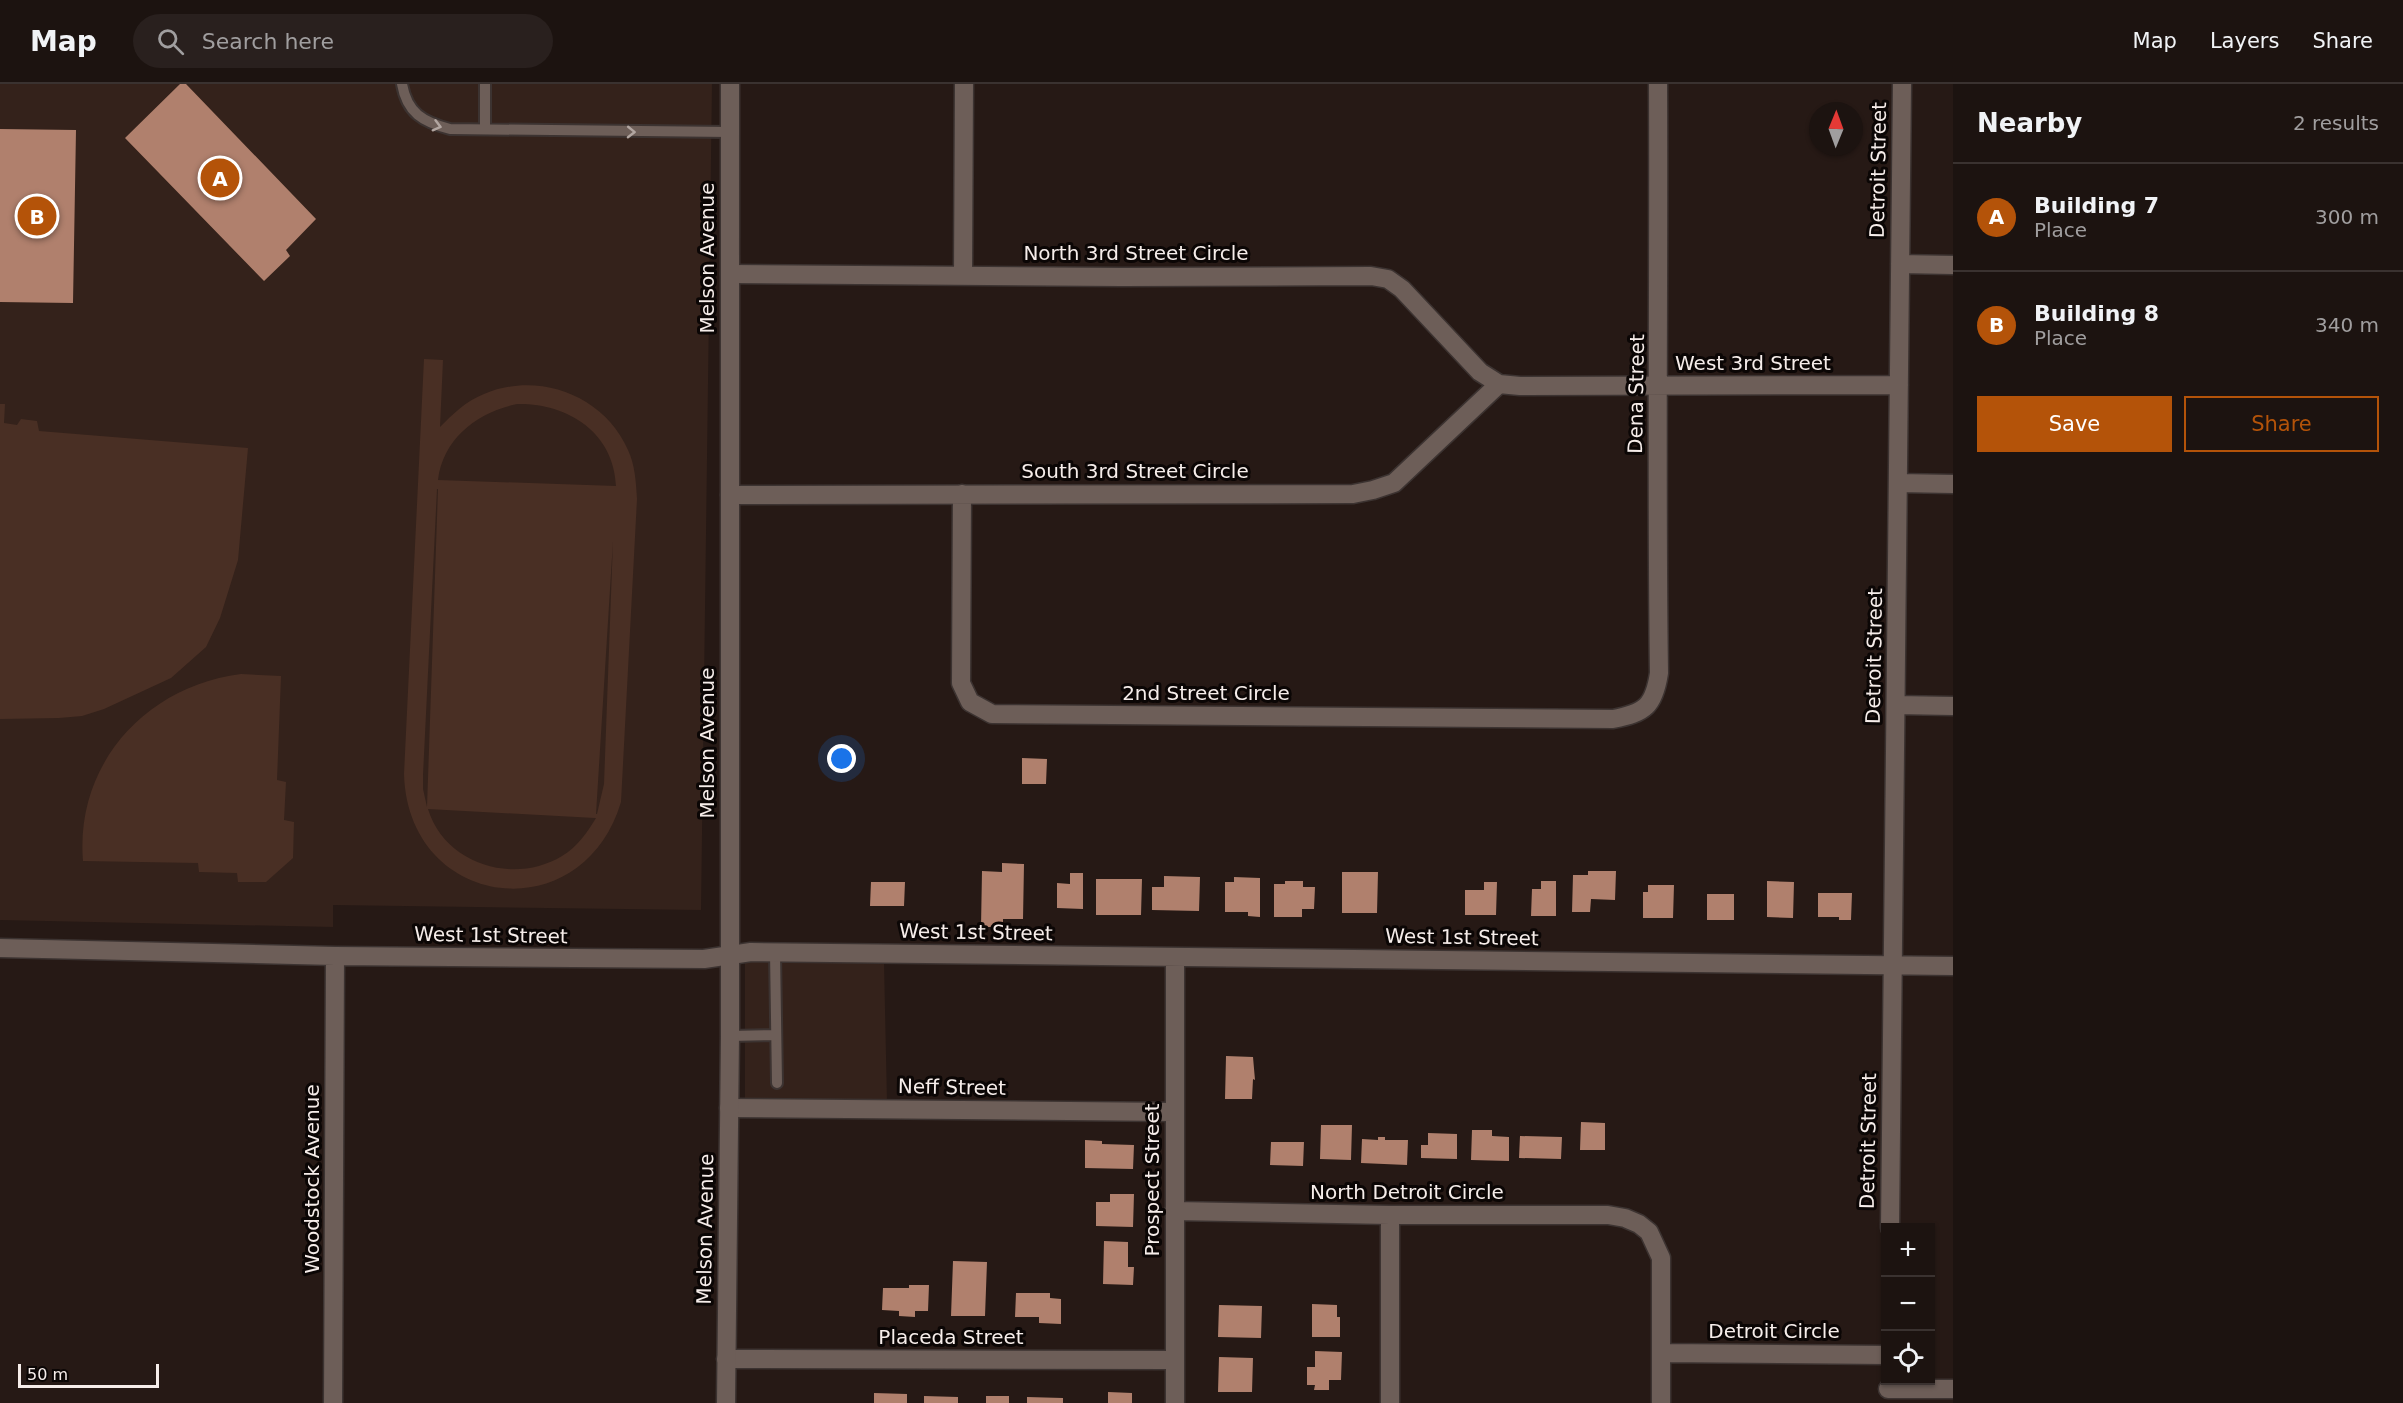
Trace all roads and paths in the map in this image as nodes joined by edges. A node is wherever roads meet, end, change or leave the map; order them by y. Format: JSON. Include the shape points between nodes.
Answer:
{"nodes":[{"id":1,"x":402,"y":84,"type":"edge"},
{"id":2,"x":485,"y":84,"type":"edge"},
{"id":3,"x":730,"y":84,"type":"edge"},
{"id":4,"x":964,"y":84,"type":"edge"},
{"id":5,"x":1658,"y":84,"type":"edge"},
{"id":6,"x":1902,"y":84,"type":"edge"},
{"id":7,"x":485,"y":129,"type":"junction"},
{"id":8,"x":730,"y":132,"type":"junction"},
{"id":9,"x":1900,"y":264,"type":"junction"},
{"id":10,"x":1953,"y":265,"type":"edge"},
{"id":11,"x":730,"y":274,"type":"junction"},
{"id":12,"x":963,"y":274,"type":"junction"},
{"id":13,"x":1500,"y":384,"type":"junction"},
{"id":14,"x":1899,"y":385,"type":"junction"},
{"id":15,"x":1659,"y":386,"type":"junction"},
{"id":16,"x":1898,"y":483,"type":"junction"},
{"id":17,"x":1953,"y":484,"type":"edge"},
{"id":18,"x":963,"y":494,"type":"junction"},
{"id":19,"x":730,"y":495,"type":"junction"},
{"id":20,"x":1650,"y":703,"type":"joint"},
{"id":21,"x":1896,"y":705,"type":"junction"},
{"id":22,"x":1953,"y":706,"type":"edge"},
{"id":23,"x":0,"y":948,"type":"edge"},
{"id":24,"x":775,"y":952,"type":"junction"},
{"id":25,"x":335,"y":956,"type":"junction"},
{"id":26,"x":729,"y":956,"type":"junction"},
{"id":27,"x":1174,"y":957,"type":"junction"},
{"id":28,"x":1893,"y":964,"type":"junction"},
{"id":29,"x":1953,"y":966,"type":"edge"},
{"id":30,"x":730,"y":1035,"type":"junction"},
{"id":31,"x":775,"y":1035,"type":"junction"},
{"id":32,"x":777,"y":1083,"type":"dead end"},
{"id":33,"x":729,"y":1108,"type":"junction"},
{"id":34,"x":1174,"y":1112,"type":"junction"},
{"id":35,"x":1174,"y":1211,"type":"junction"},
{"id":36,"x":1390,"y":1215,"type":"junction"},
{"id":37,"x":1890,"y":1223,"type":"edge"},
{"id":38,"x":1662,"y":1353,"type":"junction"},
{"id":39,"x":1881,"y":1355,"type":"edge"},
{"id":40,"x":726,"y":1359,"type":"junction"},
{"id":41,"x":1175,"y":1360,"type":"junction"},
{"id":42,"x":1953,"y":1389,"type":"edge"},
{"id":43,"x":1888,"y":1391,"type":"edge"},
{"id":44,"x":333,"y":1403,"type":"edge"},
{"id":45,"x":726,"y":1403,"type":"edge"},
{"id":46,"x":1175,"y":1403,"type":"edge"},
{"id":47,"x":1390,"y":1403,"type":"edge"},
{"id":48,"x":1661,"y":1403,"type":"edge"}],
"edges":[{"from":1,"to":7,"type":"lane","one_way":true,"via":[[413,111],[427,123],[450,129]]},
{"from":2,"to":7,"type":"lane"},
{"from":3,"to":8,"type":"street","name":"Melson Avenue"},
{"from":4,"to":12,"type":"street"},
{"from":5,"to":15,"type":"street","name":"Dena Street"},
{"from":6,"to":9,"type":"street","name":"Detroit Street"},
{"from":7,"to":8,"type":"lane","one_way":true},
{"from":8,"to":11,"type":"street","name":"Melson Avenue"},
{"from":9,"to":10,"type":"street"},
{"from":9,"to":14,"type":"street","name":"Detroit Street"},
{"from":11,"to":12,"type":"street","name":"North 3rd Street Circle"},
{"from":11,"to":19,"type":"street","name":"Melson Avenue"},
{"from":12,"to":13,"type":"street","name":"North 3rd Street Circle","via":[[1388,279],[1480,372]]},
{"from":13,"to":15,"type":"street","name":"West 3rd Street"},
{"from":13,"to":18,"type":"street","name":"South 3rd Street Circle","via":[[1394,483],[1373,490],[1353,494]]},
{"from":14,"to":15,"type":"street","name":"West 3rd Street"},
{"from":14,"to":16,"type":"street","name":"Detroit Street"},
{"from":15,"to":20,"type":"street","name":"Dena Street","via":[[1656,518],[1659,673]]},
{"from":16,"to":17,"type":"street"},
{"from":16,"to":21,"type":"street","name":"Detroit Street"},
{"from":18,"to":19,"type":"street","name":"South 3rd Street Circle"},
{"from":18,"to":20,"type":"street","name":"2nd Street Circle","via":[[961,683],[970,702],[992,714],[1613,719],[1635,715]]},
{"from":19,"to":26,"type":"street","name":"Melson Avenue"},
{"from":21,"to":22,"type":"street"},
{"from":21,"to":28,"type":"street","name":"Detroit Street"},
{"from":23,"to":25,"type":"street","name":"West 1st Street"},
{"from":24,"to":26,"type":"street","name":"West 1st Street"},
{"from":24,"to":27,"type":"street","name":"West 1st Street"},
{"from":24,"to":31,"type":"lane"},
{"from":25,"to":26,"type":"street","name":"West 1st Street"},
{"from":25,"to":44,"type":"street","name":"Woodstock Avenue"},
{"from":26,"to":30,"type":"street","name":"Melson Avenue"},
{"from":27,"to":28,"type":"street","name":"West 1st Street"},
{"from":27,"to":34,"type":"street","name":"Prospect Street"},
{"from":28,"to":29,"type":"street","name":"West 1st Street"},
{"from":28,"to":37,"type":"street","name":"Detroit Street"},
{"from":30,"to":31,"type":"lane"},
{"from":30,"to":33,"type":"street","name":"Melson Avenue"},
{"from":31,"to":32,"type":"lane"},
{"from":33,"to":34,"type":"street","name":"Neff Street"},
{"from":33,"to":40,"type":"street","name":"Melson Avenue"},
{"from":34,"to":35,"type":"street","name":"Prospect Street"},
{"from":35,"to":36,"type":"street","name":"North Detroit Circle"},
{"from":35,"to":41,"type":"street","name":"Prospect Street"},
{"from":36,"to":38,"type":"street","name":"North Detroit Circle","via":[[1608,1215],[1639,1224],[1649,1232],[1661,1258]]},
{"from":36,"to":47,"type":"street"},
{"from":38,"to":39,"type":"street","name":"Detroit Circle"},
{"from":38,"to":48,"type":"street"},
{"from":40,"to":41,"type":"street","name":"Placeda Street"},
{"from":40,"to":45,"type":"street","name":"Melson Avenue"},
{"from":41,"to":46,"type":"street","name":"Prospect Street"},
{"from":42,"to":43,"type":"street"}]}
